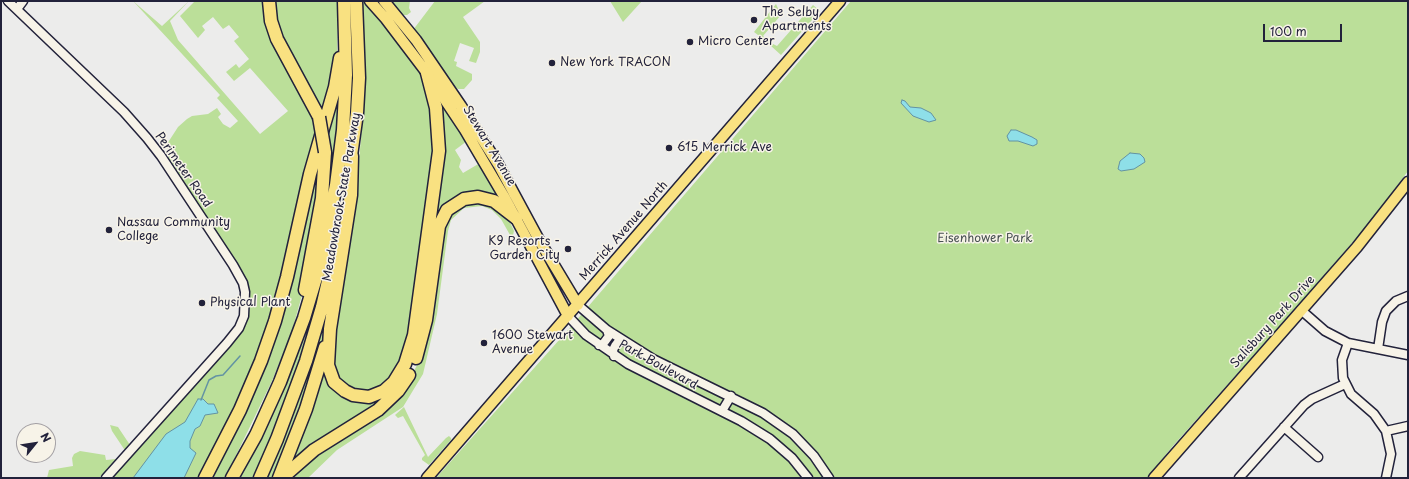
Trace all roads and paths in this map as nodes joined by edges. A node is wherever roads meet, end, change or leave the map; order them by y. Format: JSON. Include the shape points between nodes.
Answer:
{"nodes":[{"id":1,"x":8,"y":1,"type":"edge"},
{"id":2,"x":23,"y":1,"type":"edge"},
{"id":3,"x":269,"y":1,"type":"edge"},
{"id":4,"x":344,"y":1,"type":"edge"},
{"id":5,"x":356,"y":1,"type":"edge"},
{"id":6,"x":370,"y":1,"type":"edge"},
{"id":7,"x":384,"y":1,"type":"edge"},
{"id":8,"x":840,"y":1,"type":"edge"},
{"id":9,"x":17,"y":9,"type":"junction"},
{"id":10,"x":346,"y":25,"type":"junction"},
{"id":11,"x":427,"y":73,"type":"junction"},
{"id":12,"x":455,"y":103,"type":"junction"},
{"id":13,"x":352,"y":156,"type":"junction"},
{"id":14,"x":484,"y":160,"type":"junction"},
{"id":15,"x":498,"y":164,"type":"junction"},
{"id":16,"x":1408,"y":182,"type":"edge"},
{"id":17,"x":510,"y":185,"type":"junction"},
{"id":18,"x":505,"y":198,"type":"junction"},
{"id":19,"x":516,"y":218,"type":"junction"},
{"id":20,"x":1408,"y":296,"type":"edge"},
{"id":21,"x":578,"y":305,"type":"junction"},
{"id":22,"x":1301,"y":310,"type":"junction"},
{"id":23,"x":568,"y":316,"type":"junction"},
{"id":24,"x":330,"y":329,"type":"junction"},
{"id":25,"x":607,"y":330,"type":"junction"},
{"id":26,"x":623,"y":340,"type":"junction"},
{"id":27,"x":1348,"y":343,"type":"junction"},
{"id":28,"x":599,"y":345,"type":"junction"},
{"id":29,"x":295,"y":346,"type":"junction"},
{"id":30,"x":1378,"y":349,"type":"junction"},
{"id":31,"x":1408,"y":355,"type":"edge"},
{"id":32,"x":614,"y":356,"type":"junction"},
{"id":33,"x":1345,"y":384,"type":"junction"},
{"id":34,"x":731,"y":396,"type":"junction"},
{"id":35,"x":722,"y":411,"type":"junction"},
{"id":36,"x":1408,"y":426,"type":"edge"},
{"id":37,"x":1284,"y":427,"type":"junction"},
{"id":38,"x":1386,"y":431,"type":"junction"},
{"id":39,"x":1318,"y":457,"type":"dead end"},
{"id":40,"x":106,"y":478,"type":"edge"},
{"id":41,"x":205,"y":478,"type":"edge"},
{"id":42,"x":232,"y":478,"type":"edge"},
{"id":43,"x":260,"y":478,"type":"edge"},
{"id":44,"x":280,"y":478,"type":"edge"},
{"id":45,"x":427,"y":478,"type":"edge"},
{"id":46,"x":808,"y":478,"type":"edge"},
{"id":47,"x":829,"y":478,"type":"edge"},
{"id":48,"x":1154,"y":478,"type":"edge"},
{"id":49,"x":1240,"y":478,"type":"edge"},
{"id":50,"x":1386,"y":478,"type":"edge"}],
"edges":[{"from":1,"to":9,"type":"street","name":"Perimeter Road"},
{"from":2,"to":9,"type":"street"},
{"from":3,"to":29,"type":"highway","bridge":true,"via":[[271,21],[277,39],[319,118],[325,152],[322,198],[298,317]]},
{"from":4,"to":10,"type":"highway","name":"Meadowbrook State Parkway"},
{"from":5,"to":13,"type":"highway","name":"Meadowbrook State Parkway","via":[[359,78]]},
{"from":6,"to":11,"type":"main road","name":"Stewart Avenue"},
{"from":7,"to":12,"type":"main road","name":"Stewart Avenue","via":[[416,40]]},
{"from":8,"to":21,"type":"main road","name":"Merrick Avenue North"},
{"from":9,"to":40,"type":"street","name":"Perimeter Road","via":[[124,112],[147,138],[233,265],[245,292],[244,316],[239,328]]},
{"from":10,"to":29,"type":"highway","name":"Meadowbrook State Parkway","via":[[345,104],[336,185],[321,261]]},
{"from":10,"to":41,"type":"highway","via":[[335,87],[311,168],[275,321],[246,397]]},
{"from":11,"to":12,"type":"main road","name":"Stewart Avenue"},
{"from":11,"to":24,"type":"highway","via":[[434,92],[437,116],[438,165],[414,335],[406,364],[394,382],[376,395],[362,397],[345,391],[334,382],[328,365]]},
{"from":12,"to":14,"type":"main road","name":"Stewart Avenue"},
{"from":12,"to":15,"type":"main road","name":"Stewart Avenue"},
{"from":13,"to":24,"type":"highway","via":[[350,202]]},
{"from":13,"to":43,"type":"highway","name":"Meadowbrook State Parkway","via":[[338,239],[322,307],[295,394]]},
{"from":14,"to":15,"type":"main road"},
{"from":14,"to":18,"type":"main road","name":"Stewart Avenue"},
{"from":15,"to":17,"type":"main road","name":"Stewart Avenue"},
{"from":16,"to":22,"type":"main road","name":"Salisbury Park Drive","via":[[1370,232]]},
{"from":17,"to":18,"type":"main road"},
{"from":17,"to":21,"type":"main road","name":"Stewart Avenue"},
{"from":18,"to":19,"type":"main road","name":"Stewart Avenue"},
{"from":19,"to":23,"type":"main road","name":"Stewart Avenue"},
{"from":19,"to":44,"type":"highway","via":[[494,201],[478,197],[464,199],[447,210],[438,233],[421,342],[408,377],[398,391],[378,410],[314,450]]},
{"from":20,"to":30,"type":"street","via":[[1396,301],[1386,310]]},
{"from":21,"to":23,"type":"main road","name":"Merrick Avenue North"},
{"from":21,"to":25,"type":"street","name":"Park Boulevard"},
{"from":22,"to":27,"type":"street","via":[[1325,331]]},
{"from":22,"to":48,"type":"main road","name":"Salisbury Park Drive"},
{"from":23,"to":28,"type":"street","name":"Park Boulevard"},
{"from":23,"to":45,"type":"main road","name":"Merrick Avenue North"},
{"from":24,"to":44,"type":"highway","via":[[306,409]]},
{"from":25,"to":26,"type":"street","name":"Park Boulevard"},
{"from":25,"to":28,"type":"street","via":[[609,336]]},
{"from":26,"to":32,"type":"street","via":[[615,346]]},
{"from":26,"to":34,"type":"street","name":"Park Boulevard","via":[[653,359]]},
{"from":27,"to":30,"type":"street"},
{"from":27,"to":33,"type":"street","via":[[1342,360]]},
{"from":28,"to":32,"type":"street","name":"Park Boulevard"},
{"from":29,"to":42,"type":"highway","name":"Meadowbrook State Parkway","via":[[264,418]]},
{"from":30,"to":31,"type":"street"},
{"from":32,"to":35,"type":"street","name":"Park Boulevard","via":[[664,384]]},
{"from":33,"to":37,"type":"street","via":[[1310,400]]},
{"from":33,"to":38,"type":"street","via":[[1354,398],[1374,414]]},
{"from":34,"to":35,"type":"street"},
{"from":34,"to":47,"type":"street","name":"Park Boulevard","via":[[763,412],[793,434],[814,456]]},
{"from":35,"to":46,"type":"street","name":"Park Boulevard","via":[[770,438],[792,458]]},
{"from":36,"to":38,"type":"street"},
{"from":37,"to":39,"type":"street"},
{"from":37,"to":49,"type":"street"},
{"from":38,"to":50,"type":"street","via":[[1391,454]]}]}
